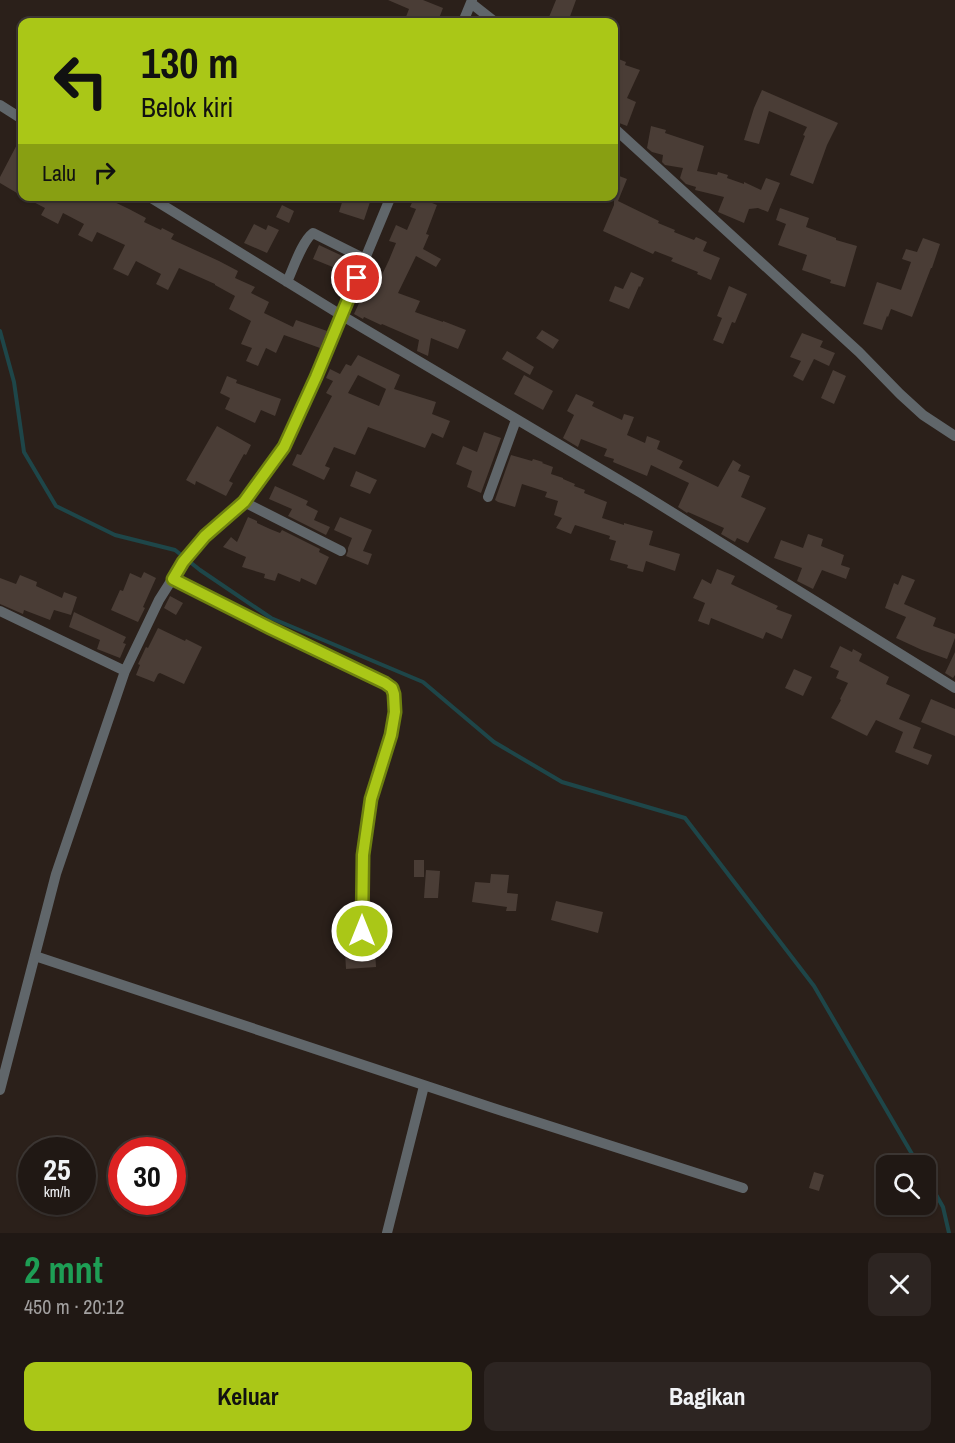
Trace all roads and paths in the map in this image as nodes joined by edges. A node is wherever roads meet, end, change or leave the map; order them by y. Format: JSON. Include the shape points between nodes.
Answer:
{"nodes":[{"id":1,"x":472,"y":2,"type":"edge"},
{"id":2,"x":465,"y":18,"type":"edge"},
{"id":3,"x":490,"y":18,"type":"edge"},
{"id":4,"x":0,"y":105,"type":"edge"},
{"id":5,"x":18,"y":116,"type":"edge"},
{"id":6,"x":618,"y":132,"type":"edge"},
{"id":7,"x":156,"y":201,"type":"edge"},
{"id":8,"x":389,"y":201,"type":"edge"},
{"id":9,"x":365,"y":259,"type":"junction"},
{"id":10,"x":287,"y":282,"type":"junction"},
{"id":11,"x":341,"y":315,"type":"junction"},
{"id":12,"x":516,"y":420,"type":"junction"},
{"id":13,"x":955,"y":436,"type":"edge"},
{"id":14,"x":488,"y":497,"type":"dead end"},
{"id":15,"x":244,"y":502,"type":"junction"},
{"id":16,"x":341,"y":551,"type":"dead end"},
{"id":17,"x":173,"y":579,"type":"junction"},
{"id":18,"x":0,"y":611,"type":"edge"},
{"id":19,"x":125,"y":671,"type":"junction"},
{"id":20,"x":955,"y":688,"type":"edge"},
{"id":21,"x":362,"y":931,"type":"dead end"},
{"id":22,"x":35,"y":956,"type":"junction"},
{"id":23,"x":424,"y":1086,"type":"junction"},
{"id":24,"x":0,"y":1090,"type":"edge"},
{"id":25,"x":743,"y":1188,"type":"dead end"},
{"id":26,"x":387,"y":1233,"type":"edge"}],
"edges":[{"from":1,"to":2,"type":"street"},
{"from":1,"to":3,"type":"street"},
{"from":4,"to":5,"type":"street"},
{"from":6,"to":13,"type":"street","via":[[923,415]]},
{"from":7,"to":10,"type":"street"},
{"from":8,"to":9,"type":"street"},
{"from":9,"to":10,"type":"street","via":[[314,233],[308,237]]},
{"from":9,"to":11,"type":"street"},
{"from":10,"to":11,"type":"street"},
{"from":11,"to":12,"type":"street"},
{"from":11,"to":15,"type":"street","via":[[284,447]]},
{"from":12,"to":14,"type":"street"},
{"from":12,"to":20,"type":"street"},
{"from":15,"to":16,"type":"street"},
{"from":15,"to":17,"type":"street","via":[[205,536]]},
{"from":17,"to":19,"type":"street"},
{"from":17,"to":21,"type":"street","via":[[392,688],[396,701],[391,735],[371,799],[363,855]]},
{"from":18,"to":19,"type":"street"},
{"from":19,"to":22,"type":"street","via":[[56,874]]},
{"from":22,"to":23,"type":"street"},
{"from":22,"to":24,"type":"street"},
{"from":23,"to":25,"type":"street"},
{"from":23,"to":26,"type":"street"}]}
